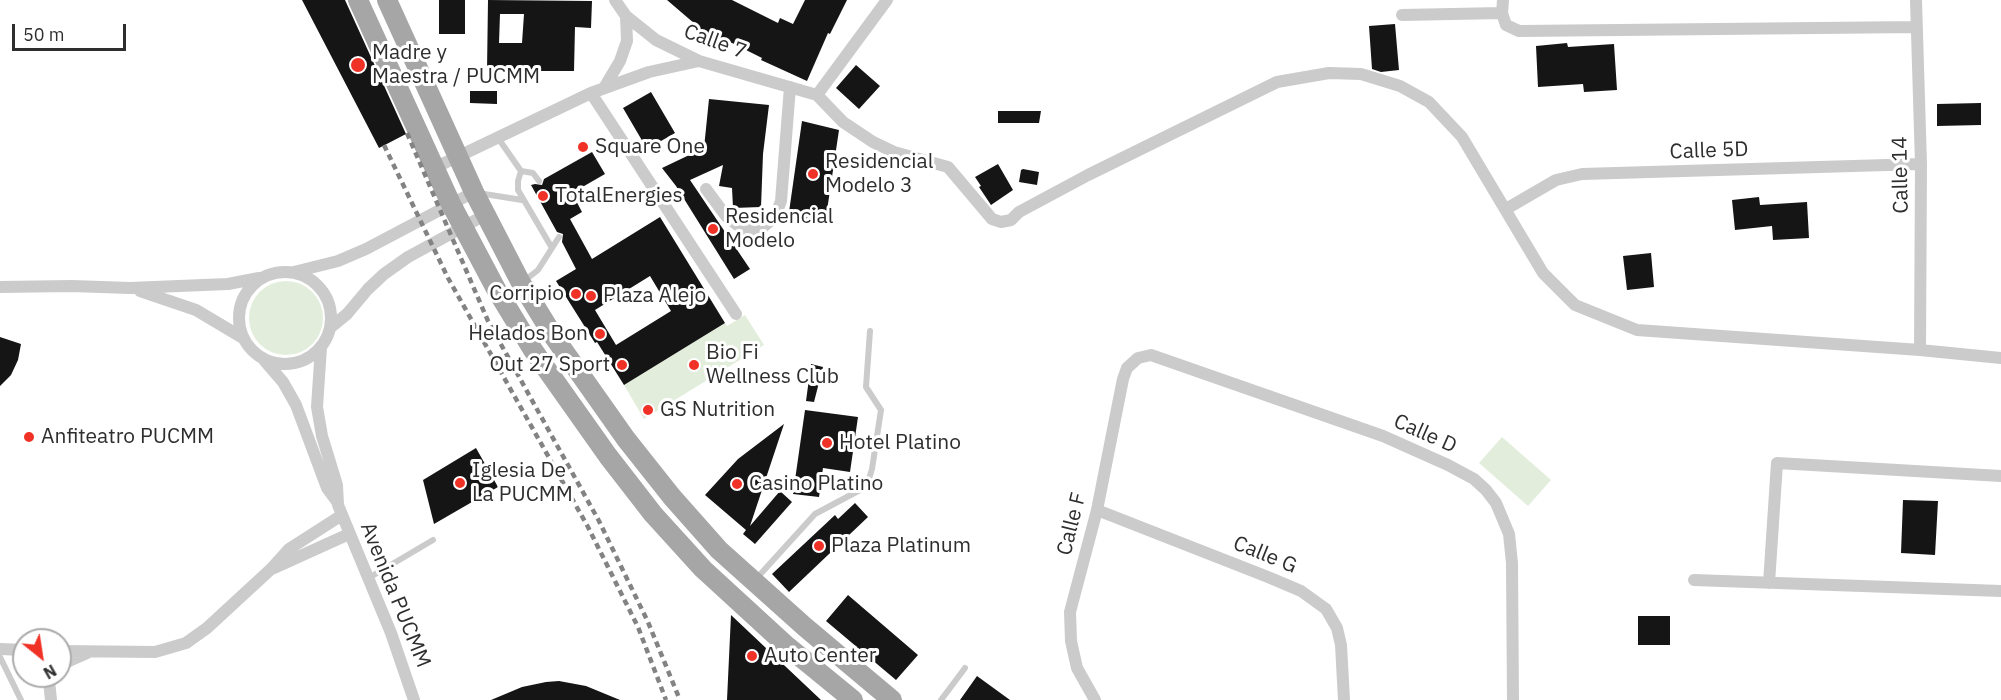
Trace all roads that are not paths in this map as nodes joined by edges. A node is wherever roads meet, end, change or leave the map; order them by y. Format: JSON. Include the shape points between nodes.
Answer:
{"nodes":[{"id":1,"x":358,"y":0,"type":"edge"},
{"id":2,"x":387,"y":0,"type":"edge"},
{"id":3,"x":615,"y":0,"type":"edge"},
{"id":4,"x":887,"y":0,"type":"edge"},
{"id":5,"x":1503,"y":0,"type":"edge"},
{"id":6,"x":1916,"y":0,"type":"edge"},
{"id":7,"x":1402,"y":15,"type":"dead end"},
{"id":8,"x":626,"y":16,"type":"junction"},
{"id":9,"x":1504,"y":19,"type":"junction"},
{"id":10,"x":1916,"y":27,"type":"junction"},
{"id":11,"x":699,"y":61,"type":"junction"},
{"id":12,"x":790,"y":87,"type":"junction"},
{"id":13,"x":604,"y":88,"type":"junction"},
{"id":14,"x":591,"y":93,"type":"junction"},
{"id":15,"x":817,"y":95,"type":"junction"},
{"id":16,"x":497,"y":138,"type":"junction"},
{"id":17,"x":457,"y":157,"type":"junction"},
{"id":18,"x":1921,"y":164,"type":"junction"},
{"id":19,"x":434,"y":168,"type":"junction"},
{"id":20,"x":521,"y":171,"type":"junction"},
{"id":21,"x":539,"y":182,"type":"dead end"},
{"id":22,"x":706,"y":189,"type":"dead end"},
{"id":23,"x":474,"y":192,"type":"junction"},
{"id":24,"x":522,"y":200,"type":"junction"},
{"id":25,"x":451,"y":204,"type":"junction"},
{"id":26,"x":1506,"y":209,"type":"junction"},
{"id":27,"x":485,"y":215,"type":"junction"},
{"id":28,"x":462,"y":227,"type":"junction"},
{"id":29,"x":559,"y":237,"type":"dead end"},
{"id":30,"x":552,"y":248,"type":"junction"},
{"id":31,"x":292,"y":272,"type":"junction"},
{"id":32,"x":264,"y":277,"type":"junction"},
{"id":33,"x":521,"y":284,"type":"junction"},
{"id":34,"x":0,"y":287,"type":"edge"},
{"id":35,"x":130,"y":288,"type":"junction"},
{"id":36,"x":736,"y":314,"type":"dead end"},
{"id":37,"x":331,"y":327,"type":"junction"},
{"id":38,"x":870,"y":331,"type":"dead end"},
{"id":39,"x":243,"y":338,"type":"junction"},
{"id":40,"x":321,"y":347,"type":"junction"},
{"id":41,"x":1920,"y":350,"type":"junction"},
{"id":42,"x":1138,"y":358,"type":"joint"},
{"id":43,"x":2001,"y":358,"type":"edge"},
{"id":44,"x":263,"y":359,"type":"junction"},
{"id":45,"x":2001,"y":476,"type":"edge"},
{"id":46,"x":340,"y":510,"type":"junction"},
{"id":47,"x":1097,"y":510,"type":"junction"},
{"id":48,"x":349,"y":534,"type":"junction"},
{"id":49,"x":433,"y":540,"type":"dead end"},
{"id":50,"x":271,"y":570,"type":"junction"},
{"id":51,"x":367,"y":579,"type":"junction"},
{"id":52,"x":1694,"y":580,"type":"dead end"},
{"id":53,"x":754,"y":581,"type":"junction"},
{"id":54,"x":1769,"y":583,"type":"junction"},
{"id":55,"x":2001,"y":591,"type":"edge"},
{"id":56,"x":93,"y":650,"type":"junction"},
{"id":57,"x":72,"y":651,"type":"edge"},
{"id":58,"x":0,"y":657,"type":"edge"},
{"id":59,"x":72,"y":660,"type":"edge"},
{"id":60,"x":965,"y":668,"type":"dead end"},
{"id":61,"x":21,"y":700,"type":"edge"},
{"id":62,"x":414,"y":700,"type":"edge"},
{"id":63,"x":853,"y":700,"type":"edge"},
{"id":64,"x":892,"y":700,"type":"edge"},
{"id":65,"x":941,"y":700,"type":"edge"},
{"id":66,"x":1095,"y":700,"type":"edge"},
{"id":67,"x":1344,"y":700,"type":"edge"},
{"id":68,"x":1513,"y":700,"type":"edge"}],
"edges":[{"from":1,"to":19,"type":"main road"},
{"from":2,"to":17,"type":"main road"},
{"from":3,"to":8,"type":"street","name":"Calle 7"},
{"from":4,"to":15,"type":"street"},
{"from":5,"to":9,"type":"street"},
{"from":6,"to":10,"type":"street","name":"Calle 14"},
{"from":7,"to":9,"type":"street"},
{"from":8,"to":11,"type":"street","name":"Calle 7","via":[[656,40]]},
{"from":8,"to":13,"type":"street","via":[[627,41]]},
{"from":9,"to":10,"type":"street","via":[[1519,31]]},
{"from":10,"to":18,"type":"street","name":"Calle 14"},
{"from":11,"to":12,"type":"street","name":"Calle 7"},
{"from":11,"to":13,"type":"street","via":[[649,72]]},
{"from":12,"to":15,"type":"street","name":"Calle 7"},
{"from":12,"to":22,"type":"street","via":[[781,201],[775,217],[762,228],[745,231],[726,216]]},
{"from":13,"to":14,"type":"street"},
{"from":14,"to":16,"type":"street"},
{"from":14,"to":36,"type":"street"},
{"from":15,"to":26,"type":"street","via":[[843,122],[873,142],[948,167],[992,219],[1004,223],[1088,175],[1277,82],[1329,73],[1361,74],[1400,86],[1429,102],[1462,137]]},
{"from":16,"to":17,"type":"street"},
{"from":16,"to":20,"type":"lane"},
{"from":17,"to":19,"type":"street"},
{"from":17,"to":23,"type":"main road"},
{"from":18,"to":26,"type":"street","name":"Calle 5D","via":[[1582,174],[1556,180]]},
{"from":18,"to":41,"type":"street","name":"Calle 14"},
{"from":19,"to":25,"type":"main road"},
{"from":20,"to":21,"type":"lane","via":[[532,173]]},
{"from":20,"to":24,"type":"lane","via":[[518,190]]},
{"from":23,"to":24,"type":"lane"},
{"from":23,"to":25,"type":"street"},
{"from":23,"to":27,"type":"main road"},
{"from":24,"to":30,"type":"lane"},
{"from":25,"to":28,"type":"main road"},
{"from":25,"to":31,"type":"street","via":[[338,261]]},
{"from":26,"to":41,"type":"street","via":[[1543,273],[1575,305],[1637,330]]},
{"from":27,"to":28,"type":"street"},
{"from":27,"to":33,"type":"main road"},
{"from":28,"to":37,"type":"street","via":[[384,274]]},
{"from":28,"to":63,"type":"main road","via":[[533,350],[652,514],[787,646]]},
{"from":29,"to":30,"type":"lane"},
{"from":30,"to":33,"type":"lane","via":[[538,270]]},
{"from":31,"to":32,"type":"street"},
{"from":31,"to":37,"type":"street","via":[[319,285],[329,305]]},
{"from":32,"to":35,"type":"street","via":[[228,284]]},
{"from":32,"to":39,"type":"street","via":[[252,285],[239,310]]},
{"from":33,"to":53,"type":"main road","via":[[626,439],[719,550]]},
{"from":34,"to":35,"type":"street"},
{"from":35,"to":39,"type":"street","via":[[196,310]]},
{"from":37,"to":40,"type":"street"},
{"from":38,"to":53,"type":"lane","via":[[866,387],[881,410],[869,479],[860,490],[815,514]]},
{"from":39,"to":44,"type":"street"},
{"from":40,"to":44,"type":"street","via":[[309,358],[294,363],[278,364]]},
{"from":40,"to":46,"type":"street","name":"Avenida PUCMM","via":[[317,407]]},
{"from":41,"to":43,"type":"street"},
{"from":42,"to":47,"type":"street","name":"Calle F","via":[[1126,368],[1123,379]]},
{"from":42,"to":68,"type":"street","name":"Calle D","via":[[1150,355],[1383,436],[1448,465],[1486,490],[1509,534]]},
{"from":44,"to":46,"type":"street","name":"Avenida PUCMM","via":[[296,405],[327,488]]},
{"from":45,"to":54,"type":"street","via":[[1777,463]]},
{"from":46,"to":48,"type":"street","name":"Avenida PUCMM"},
{"from":46,"to":50,"type":"street","via":[[290,549]]},
{"from":47,"to":66,"type":"street","name":"Calle F","via":[[1070,612],[1077,668]]},
{"from":47,"to":67,"type":"street","name":"Calle G","via":[[1276,580],[1301,591],[1326,609],[1341,645]]},
{"from":48,"to":50,"type":"street"},
{"from":48,"to":51,"type":"street","name":"Avenida PUCMM"},
{"from":49,"to":51,"type":"lane"},
{"from":50,"to":56,"type":"street","via":[[186,643],[155,652]]},
{"from":51,"to":62,"type":"street","name":"Avenida PUCMM"},
{"from":52,"to":54,"type":"street"},
{"from":53,"to":64,"type":"main road"},
{"from":54,"to":55,"type":"street"},
{"from":56,"to":57,"type":"street"},
{"from":56,"to":59,"type":"street"},
{"from":58,"to":61,"type":"lane"},
{"from":60,"to":65,"type":"lane"}]}
